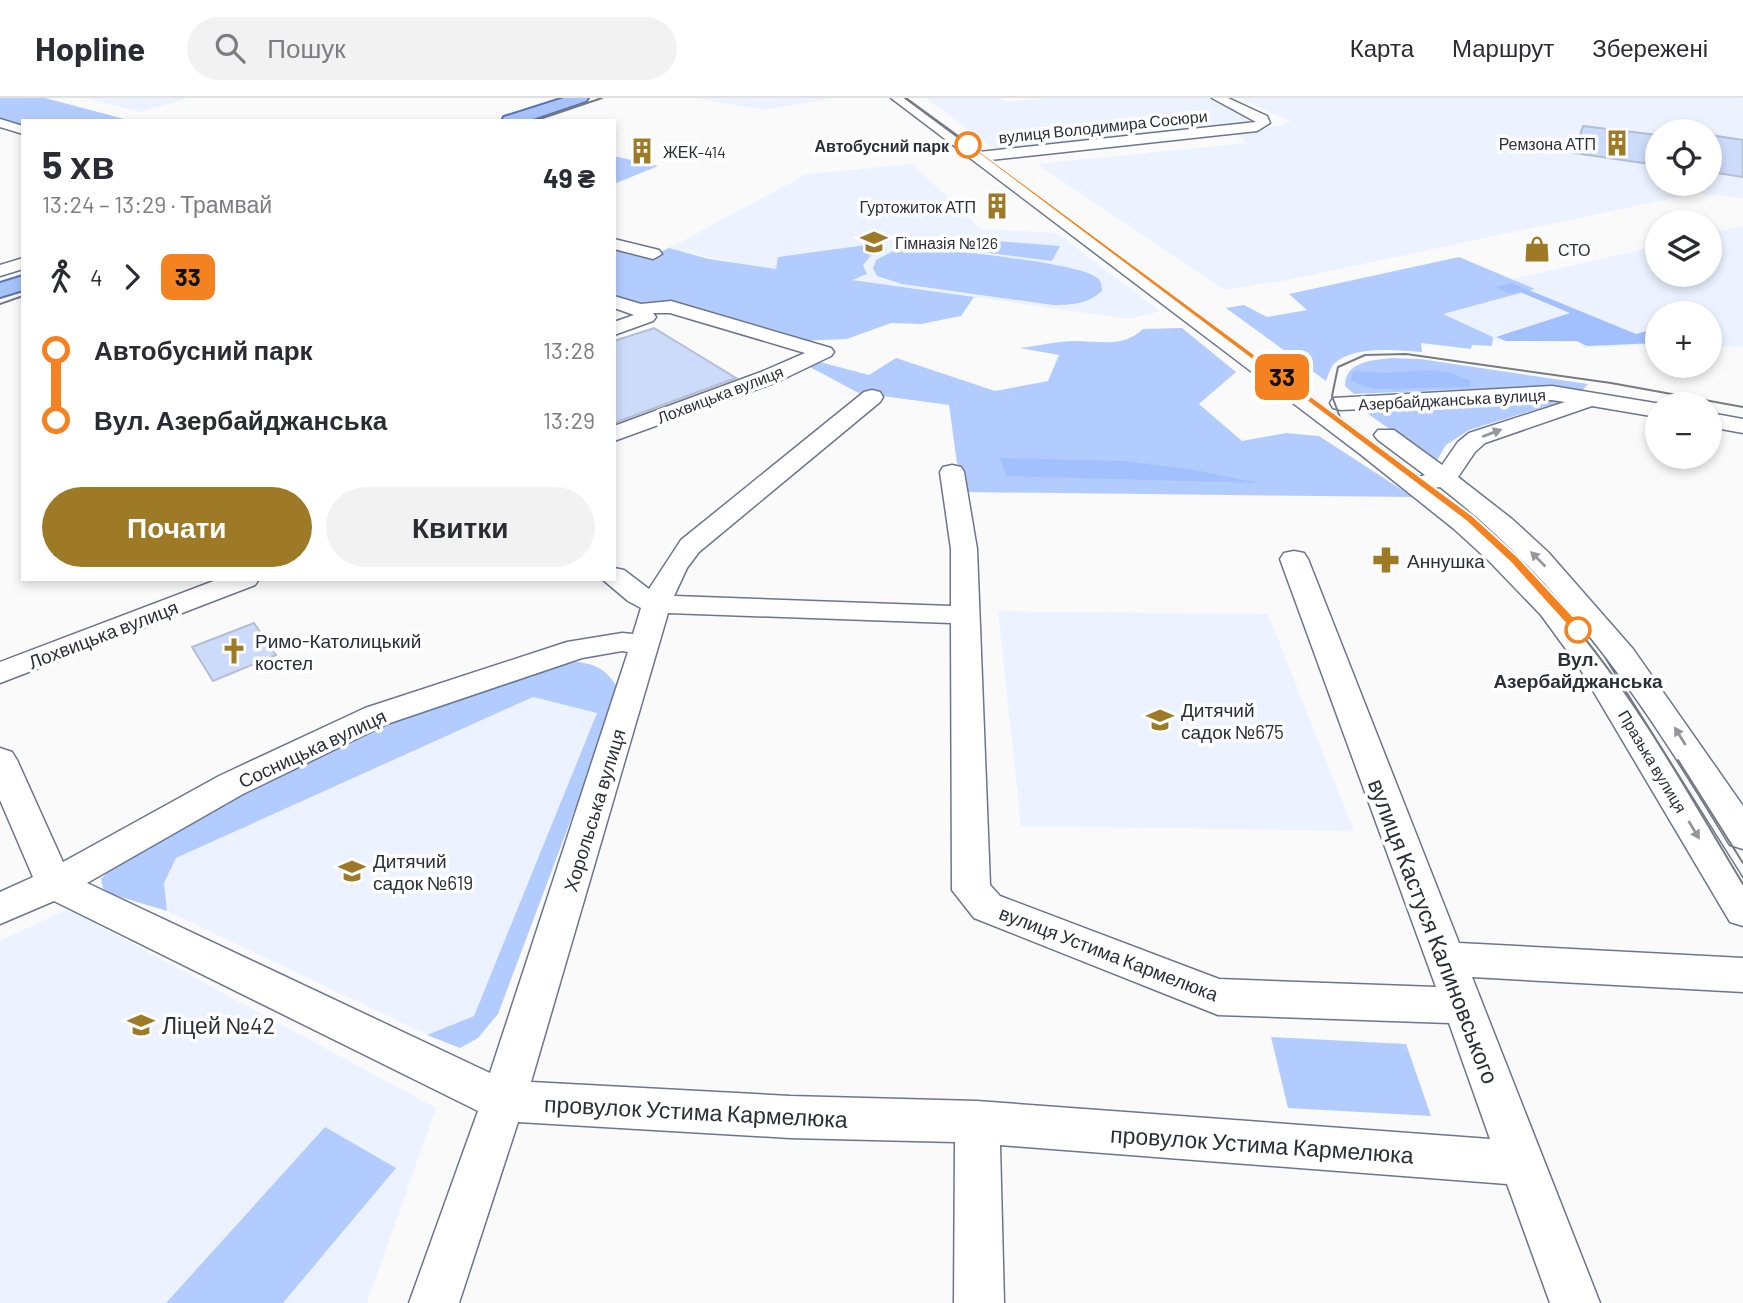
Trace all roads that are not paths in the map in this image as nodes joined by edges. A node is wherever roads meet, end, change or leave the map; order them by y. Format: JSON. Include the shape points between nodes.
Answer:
{"nodes":[{"id":1,"x":580,"y":98,"type":"edge"},
{"id":2,"x":897,"y":98,"type":"edge"},
{"id":3,"x":918,"y":98,"type":"edge"},
{"id":4,"x":1218,"y":98,"type":"edge"},
{"id":5,"x":516,"y":119,"type":"edge"},
{"id":6,"x":0,"y":123,"type":"edge"},
{"id":7,"x":21,"y":129,"type":"edge"},
{"id":8,"x":994,"y":155,"type":"junction"},
{"id":9,"x":976,"y":157,"type":"junction"},
{"id":10,"x":616,"y":245,"type":"edge"},
{"id":11,"x":653,"y":254,"type":"dead end"},
{"id":12,"x":21,"y":265,"type":"edge"},
{"id":13,"x":1153,"y":267,"type":"dead end"},
{"id":14,"x":0,"y":271,"type":"edge"},
{"id":15,"x":21,"y":284,"type":"edge"},
{"id":16,"x":0,"y":290,"type":"edge"},
{"id":17,"x":616,"y":303,"type":"edge"},
{"id":18,"x":641,"y":310,"type":"junction"},
{"id":19,"x":1202,"y":312,"type":"junction"},
{"id":20,"x":616,"y":328,"type":"edge"},
{"id":21,"x":872,"y":397,"type":"dead end"},
{"id":22,"x":1604,"y":401,"type":"junction"},
{"id":23,"x":1341,"y":403,"type":"junction"},
{"id":24,"x":1645,"y":408,"type":"edge"},
{"id":25,"x":1722,"y":422,"type":"edge"},
{"id":26,"x":1743,"y":426,"type":"edge"},
{"id":27,"x":616,"y":433,"type":"edge"},
{"id":28,"x":952,"y":472,"type":"dead end"},
{"id":29,"x":1444,"y":479,"type":"junction"},
{"id":30,"x":1415,"y":485,"type":"junction"},
{"id":31,"x":1294,"y":559,"type":"dead end"},
{"id":32,"x":616,"y":578,"type":"edge"},
{"id":33,"x":240,"y":581,"type":"edge"},
{"id":34,"x":655,"y":604,"type":"junction"},
{"id":35,"x":966,"y":615,"type":"junction"},
{"id":36,"x":645,"y":645,"type":"junction"},
{"id":37,"x":0,"y":673,"type":"edge"},
{"id":38,"x":0,"y":760,"type":"edge"},
{"id":39,"x":1743,"y":835,"type":"edge"},
{"id":40,"x":54,"y":884,"type":"junction"},
{"id":41,"x":0,"y":909,"type":"edge"},
{"id":42,"x":1743,"y":911,"type":"edge"},
{"id":43,"x":1444,"y":958,"type":"junction"},
{"id":44,"x":1743,"y":975,"type":"edge"},
{"id":45,"x":1463,"y":1006,"type":"junction"},
{"id":46,"x":503,"y":1101,"type":"junction"},
{"id":47,"x":977,"y":1122,"type":"junction"},
{"id":48,"x":1522,"y":1163,"type":"junction"},
{"id":49,"x":434,"y":1303,"type":"edge"},
{"id":50,"x":979,"y":1303,"type":"edge"},
{"id":51,"x":1575,"y":1303,"type":"edge"}],
"edges":[{"from":1,"to":5,"type":"main road"},
{"from":2,"to":9,"type":"street","name":"Празька вулиця"},
{"from":3,"to":8,"type":"street"},
{"from":4,"to":8,"type":"street","name":"вулиця Володимира Сосюри","via":[[1263,123],[1244,129]]},
{"from":6,"to":7,"type":"street"},
{"from":8,"to":9,"type":"street","name":"вулиця Володимира Сосюри"},
{"from":8,"to":13,"type":"street"},
{"from":9,"to":19,"type":"street","name":"Празька вулиця"},
{"from":10,"to":11,"type":"street"},
{"from":12,"to":14,"type":"street"},
{"from":15,"to":16,"type":"main road"},
{"from":17,"to":18,"type":"street"},
{"from":18,"to":20,"type":"street","via":[[646,317]]},
{"from":18,"to":27,"type":"street","name":"Лохвицька вулиця","via":[[671,307],[824,352]]},
{"from":19,"to":23,"type":"street","name":"Празька вулиця"},
{"from":19,"to":30,"type":"street","name":"Празька вулиця"},
{"from":21,"to":34,"type":"street","name":"Хорольська вулиця","via":[[690,546],[675,564]]},
{"from":22,"to":23,"type":"street","name":"Азербайджанська вулиця","via":[[1552,393]]},
{"from":22,"to":24,"type":"street","name":"Азербайджанська вулиця"},
{"from":29,"to":22,"type":"street","name":"Азербайджанська вулиця","one_way":true,"via":[[1477,438],[1573,405]]},
{"from":23,"to":29,"type":"street","name":"Празька вулиця"},
{"from":25,"to":26,"type":"street"},
{"from":28,"to":35,"type":"street","name":"вулиця Устима Кармелюка","via":[[964,549]]},
{"from":29,"to":30,"type":"street"},
{"from":39,"to":29,"type":"street","name":"Празька вулиця","one_way":true,"via":[[1614,642],[1537,557]]},
{"from":30,"to":42,"type":"street","name":"Празька вулиця","one_way":true,"via":[[1499,555],[1566,628],[1628,719]]},
{"from":31,"to":43,"type":"street","name":"вулиця Кастуся Калиновського"},
{"from":32,"to":34,"type":"street"},
{"from":33,"to":37,"type":"street","name":"Лохвицька вулиця"},
{"from":34,"to":35,"type":"street"},
{"from":34,"to":36,"type":"street","name":"Хорольська вулиця"},
{"from":35,"to":45,"type":"street","name":"вулиця Устима Кармелюка","via":[[971,890],[987,907],[1218,997]]},
{"from":36,"to":40,"type":"street","name":"Сосницька вулиця","via":[[622,642],[578,649],[376,716],[231,785]]},
{"from":36,"to":46,"type":"street","name":"Хорольська вулиця"},
{"from":38,"to":40,"type":"street"},
{"from":40,"to":41,"type":"street","name":"Сосницька вулиця"},
{"from":40,"to":46,"type":"street","name":"провулок Устима Кармелюка"},
{"from":43,"to":44,"type":"street"},
{"from":43,"to":45,"type":"street","name":"вулиця Кастуся Калиновського"},
{"from":45,"to":48,"type":"street","name":"вулиця Кастуся Калиновського"},
{"from":46,"to":47,"type":"street","name":"провулок Устима Кармелюка"},
{"from":46,"to":49,"type":"street","name":"Хорольська вулиця"},
{"from":47,"to":48,"type":"street","name":"провулок Устима Кармелюка"},
{"from":47,"to":50,"type":"street"},
{"from":48,"to":51,"type":"street","name":"вулиця Кастуся Калиновського"}]}
